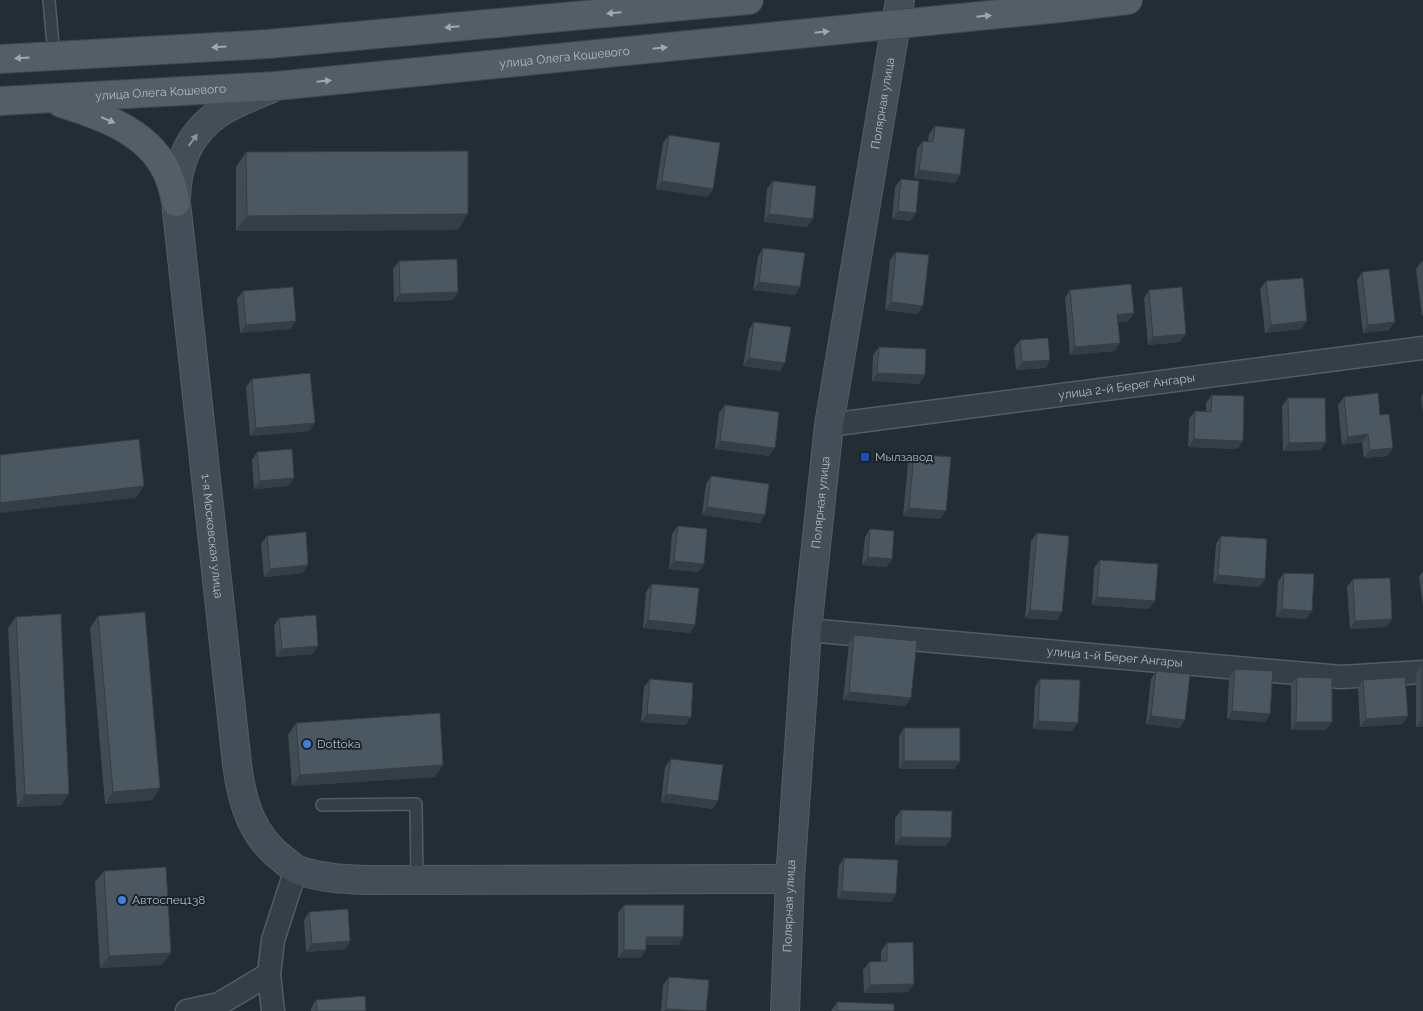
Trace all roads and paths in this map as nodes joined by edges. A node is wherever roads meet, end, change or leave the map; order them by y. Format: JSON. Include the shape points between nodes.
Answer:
{"nodes":[{"id":1,"x":49,"y":0,"type":"edge"},
{"id":2,"x":749,"y":0,"type":"edge"},
{"id":3,"x":900,"y":0,"type":"edge"},
{"id":4,"x":1128,"y":0,"type":"edge"},
{"id":5,"x":54,"y":56,"type":"junction"},
{"id":6,"x":0,"y":60,"type":"edge"},
{"id":7,"x":276,"y":86,"type":"junction"},
{"id":8,"x":45,"y":98,"type":"junction"},
{"id":9,"x":0,"y":101,"type":"edge"},
{"id":10,"x":176,"y":202,"type":"junction"},
{"id":11,"x":1423,"y":348,"type":"edge"},
{"id":12,"x":829,"y":425,"type":"junction"},
{"id":13,"x":807,"y":630,"type":"junction"},
{"id":14,"x":1423,"y":672,"type":"edge"},
{"id":15,"x":322,"y":805,"type":"dead end"},
{"id":16,"x":296,"y":869,"type":"junction"},
{"id":17,"x":790,"y":879,"type":"junction"},
{"id":18,"x":416,"y":880,"type":"junction"},
{"id":19,"x":269,"y":974,"type":"junction"},
{"id":20,"x":187,"y":1011,"type":"edge"},
{"id":21,"x":273,"y":1011,"type":"edge"},
{"id":22,"x":785,"y":1011,"type":"edge"}],
"edges":[{"from":1,"to":5,"type":"lane"},
{"from":2,"to":5,"type":"main road","one_way":true,"via":[[268,44]]},
{"from":3,"to":12,"type":"main road","name":"Полярная улица"},
{"from":7,"to":4,"type":"main road","name":"улица Олега Кошевого","one_way":true,"bridge":true},
{"from":5,"to":6,"type":"main road","one_way":true},
{"from":7,"to":8,"type":"main road","name":"улица Олега Кошевого"},
{"from":10,"to":7,"type":"main road","name":"1-я Московская улица","one_way":true,"via":[[181,162],[202,129],[238,102]]},
{"from":8,"to":9,"type":"main road","name":"улица Олега Кошевого"},
{"from":8,"to":10,"type":"main road","one_way":true,"via":[[91,113],[134,134],[161,162]]},
{"from":10,"to":16,"type":"main road","name":"1-я Московская улица","via":[[240,790],[253,825],[272,852]]},
{"from":11,"to":12,"type":"street","name":"улица 2-й Берег Ангары"},
{"from":12,"to":13,"type":"main road","name":"Полярная улица"},
{"from":13,"to":14,"type":"street","name":"улица 1-й Берег Ангары","via":[[1341,677]]},
{"from":13,"to":17,"type":"main road","name":"Полярная улица"},
{"from":15,"to":18,"type":"lane","via":[[416,804]]},
{"from":16,"to":18,"type":"main road","name":"1-я Московская улица","via":[[332,879]]},
{"from":16,"to":19,"type":"street","via":[[273,940]]},
{"from":17,"to":18,"type":"main road","name":"1-я Московская улица"},
{"from":17,"to":22,"type":"main road","name":"Полярная улица"},
{"from":19,"to":20,"type":"street","via":[[219,1004]]},
{"from":19,"to":21,"type":"street"}]}
